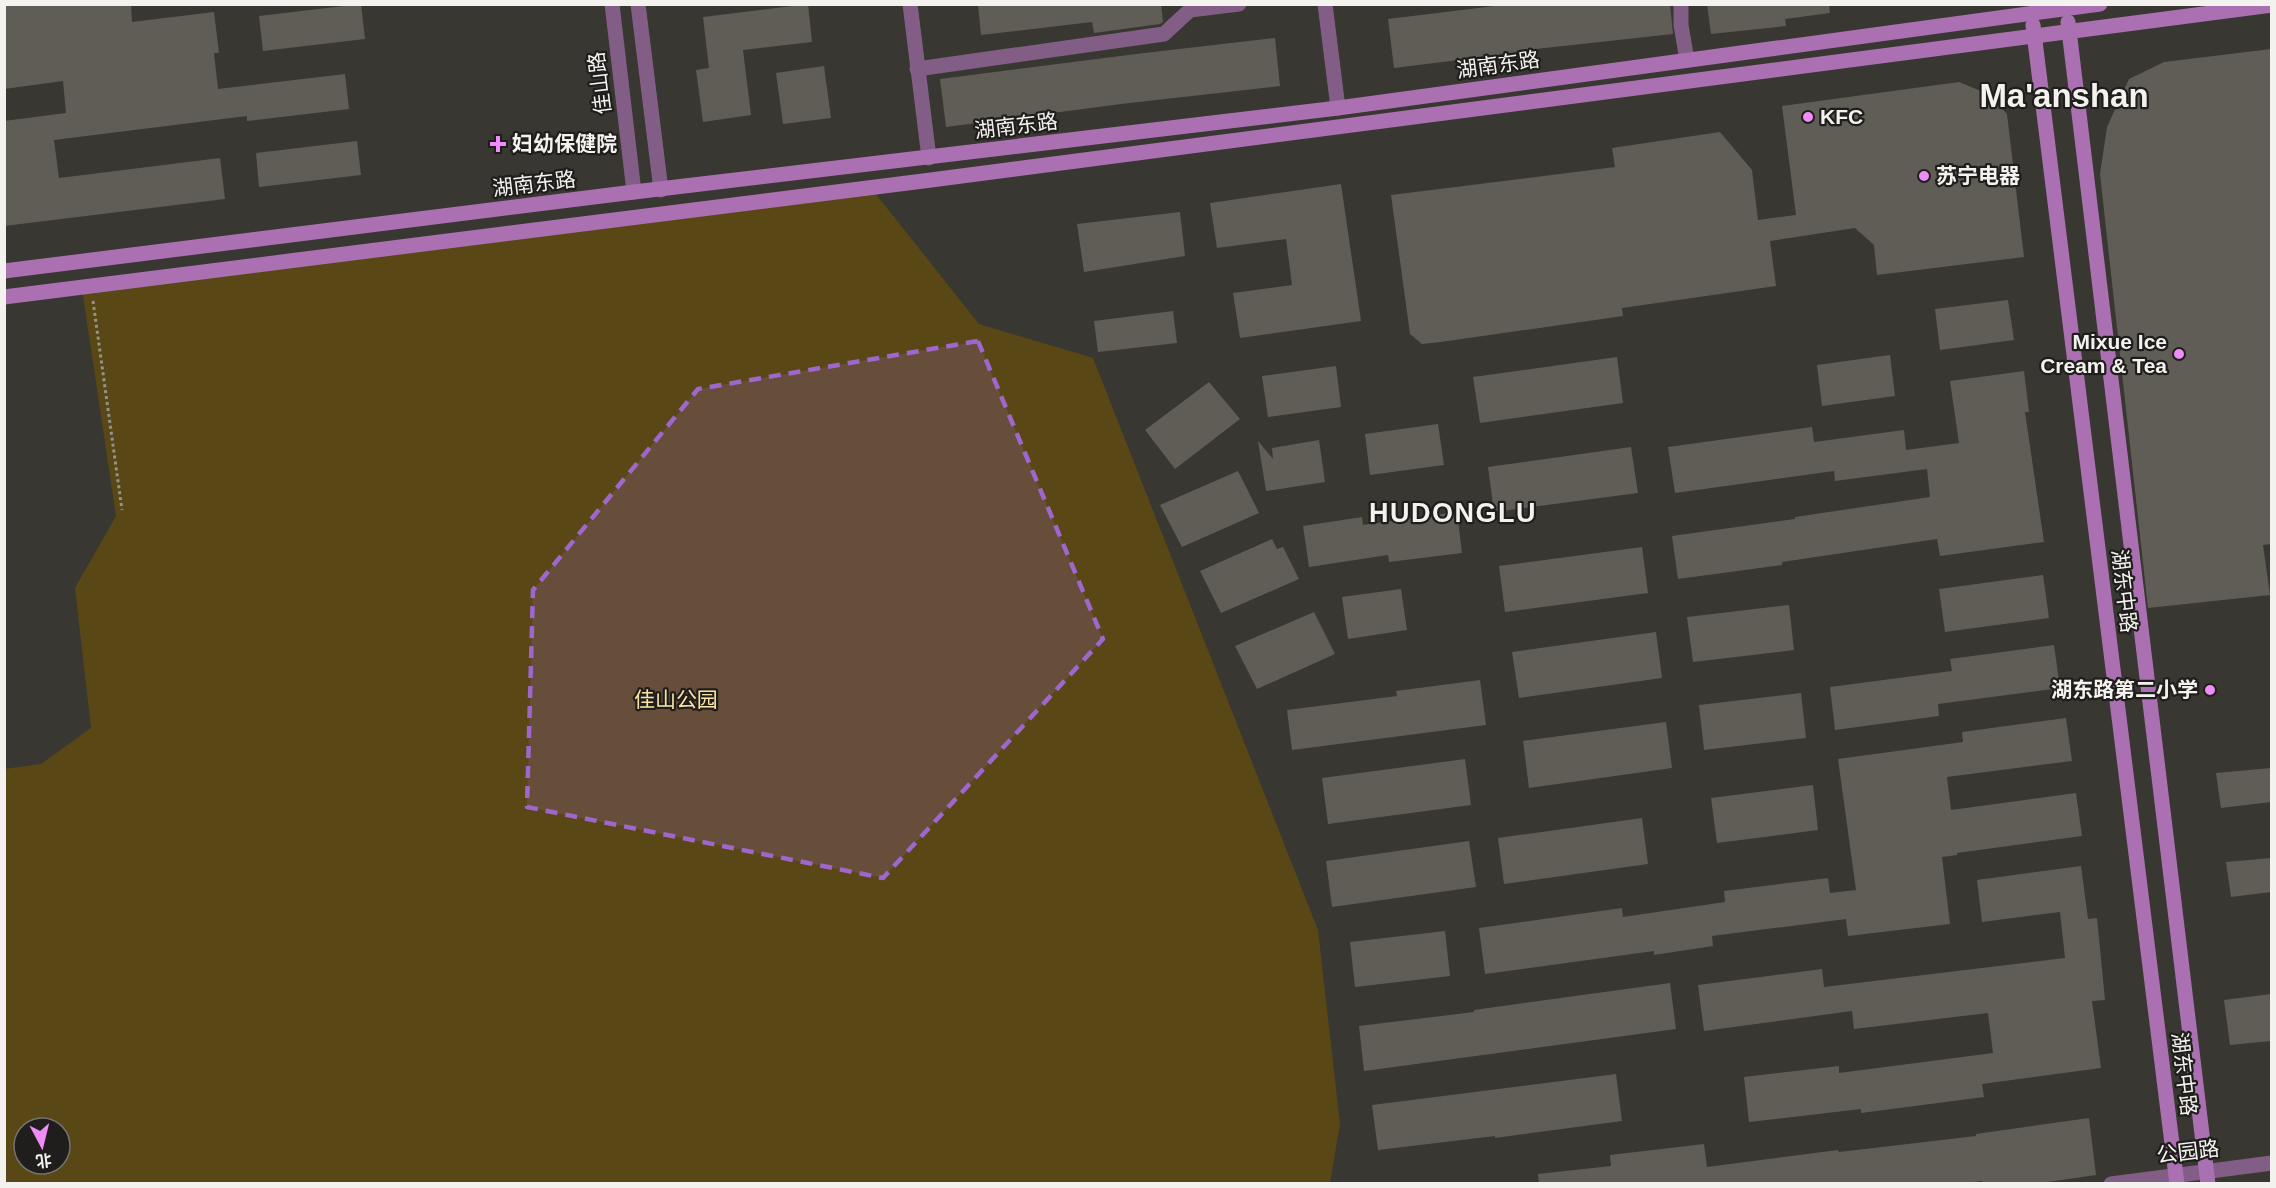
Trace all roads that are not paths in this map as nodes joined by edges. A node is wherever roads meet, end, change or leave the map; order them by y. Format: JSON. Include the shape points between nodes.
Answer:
{"nodes":[{"id":1,"x":612,"y":4,"type":"edge"},
{"id":2,"x":638,"y":4,"type":"edge"},
{"id":3,"x":910,"y":4,"type":"edge"},
{"id":4,"x":1239,"y":4,"type":"edge"},
{"id":5,"x":1325,"y":4,"type":"edge"},
{"id":6,"x":1682,"y":4,"type":"edge"},
{"id":7,"x":2100,"y":4,"type":"edge"},
{"id":8,"x":2271,"y":5,"type":"edge"},
{"id":9,"x":2065,"y":7,"type":"edge"},
{"id":10,"x":2031,"y":9,"type":"edge"},
{"id":11,"x":2069,"y":30,"type":"junction"},
{"id":12,"x":2034,"y":35,"type":"junction"},
{"id":13,"x":1687,"y":60,"type":"junction"},
{"id":14,"x":917,"y":69,"type":"junction"},
{"id":15,"x":1338,"y":108,"type":"junction"},
{"id":16,"x":929,"y":158,"type":"junction"},
{"id":17,"x":662,"y":190,"type":"junction"},
{"id":18,"x":634,"y":192,"type":"junction"},
{"id":19,"x":4,"y":271,"type":"edge"},
{"id":20,"x":4,"y":297,"type":"edge"},
{"id":21,"x":2271,"y":1163,"type":"edge"},
{"id":22,"x":2207,"y":1177,"type":"edge"},
{"id":23,"x":2176,"y":1179,"type":"edge"},
{"id":24,"x":2111,"y":1184,"type":"edge"}],
"edges":[{"from":1,"to":18,"type":"street","name":"佳山路"},
{"from":2,"to":17,"type":"street"},
{"from":3,"to":14,"type":"street"},
{"from":4,"to":14,"type":"street","via":[[1190,10],[1164,34]]},
{"from":5,"to":15,"type":"street"},
{"from":6,"to":13,"type":"street"},
{"from":7,"to":9,"type":"main road","name":"湖南东路"},
{"from":8,"to":11,"type":"main road"},
{"from":9,"to":10,"type":"main road","name":"湖南东路"},
{"from":9,"to":11,"type":"main road","name":"湖东中路"},
{"from":10,"to":12,"type":"main road","name":"湖东中路"},
{"from":10,"to":13,"type":"main road","name":"湖南东路"},
{"from":11,"to":12,"type":"main road"},
{"from":11,"to":22,"type":"main road","name":"湖东中路"},
{"from":12,"to":20,"type":"main road","via":[[911,183]]},
{"from":12,"to":23,"type":"main road","name":"湖东中路"},
{"from":13,"to":15,"type":"main road","name":"湖南东路"},
{"from":14,"to":16,"type":"street"},
{"from":15,"to":16,"type":"main road","name":"湖南东路"},
{"from":16,"to":17,"type":"main road","name":"湖南东路"},
{"from":17,"to":18,"type":"main road","name":"湖南东路"},
{"from":18,"to":19,"type":"main road","name":"湖南东路"},
{"from":21,"to":22,"type":"street","name":"公园路"},
{"from":22,"to":23,"type":"street","name":"公园路"},
{"from":23,"to":24,"type":"street","name":"公园路"}]}
